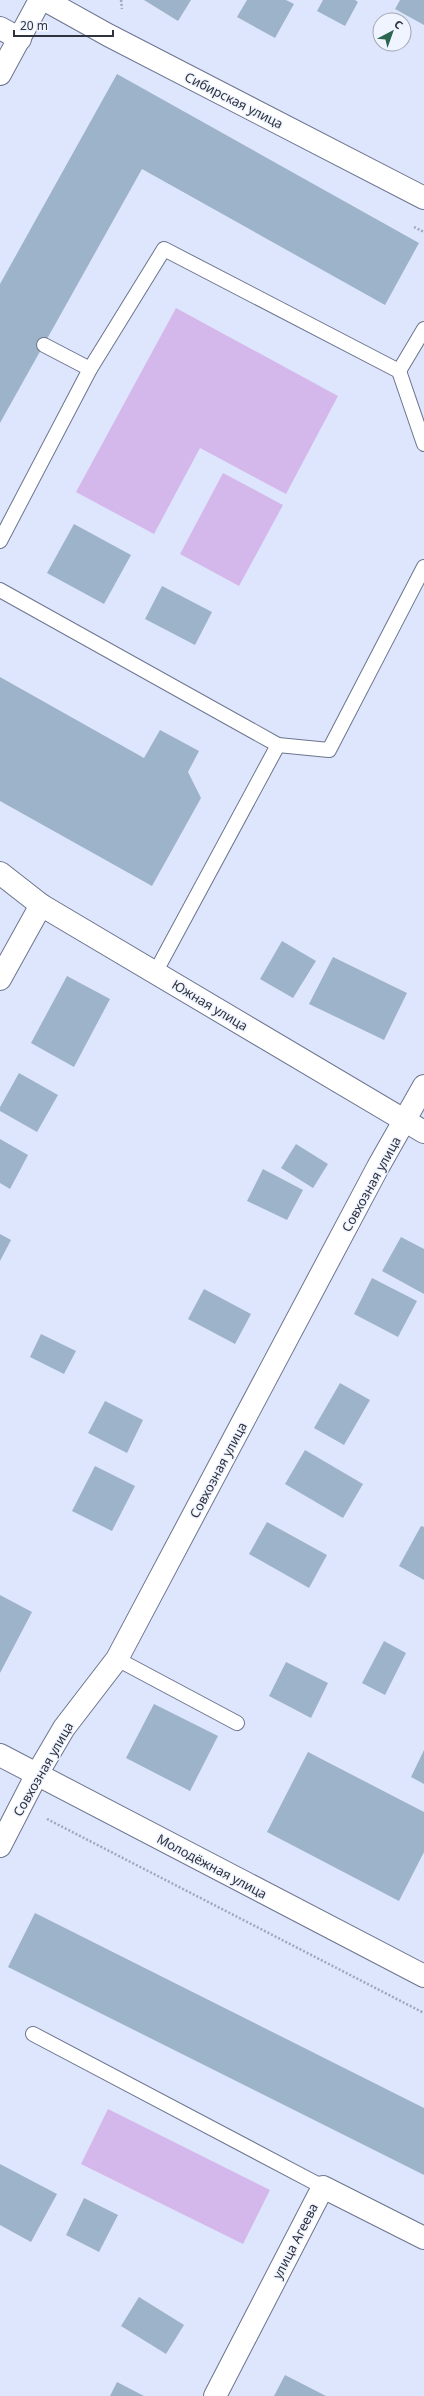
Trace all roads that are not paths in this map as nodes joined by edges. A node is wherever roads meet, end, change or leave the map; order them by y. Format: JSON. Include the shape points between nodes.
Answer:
{"nodes":[{"id":1,"x":40,"y":0,"type":"edge"},
{"id":2,"x":45,"y":0,"type":"edge"},
{"id":3,"x":0,"y":28,"type":"edge"},
{"id":4,"x":20,"y":39,"type":"junction"},
{"id":5,"x":0,"y":74,"type":"edge"},
{"id":6,"x":424,"y":198,"type":"edge"},
{"id":7,"x":424,"y":329,"type":"edge"},
{"id":8,"x":44,"y":345,"type":"dead end"},
{"id":9,"x":90,"y":369,"type":"junction"},
{"id":10,"x":399,"y":371,"type":"junction"},
{"id":11,"x":424,"y":444,"type":"edge"},
{"id":12,"x":0,"y":540,"type":"edge"},
{"id":13,"x":424,"y":567,"type":"edge"},
{"id":14,"x":0,"y":590,"type":"edge"},
{"id":15,"x":278,"y":745,"type":"junction"},
{"id":16,"x":0,"y":874,"type":"edge"},
{"id":17,"x":41,"y":905,"type":"junction"},
{"id":18,"x":155,"y":972,"type":"junction"},
{"id":19,"x":0,"y":979,"type":"edge"},
{"id":20,"x":424,"y":1086,"type":"edge"},
{"id":21,"x":406,"y":1121,"type":"junction"},
{"id":22,"x":424,"y":1132,"type":"edge"},
{"id":23,"x":117,"y":1659,"type":"junction"},
{"id":24,"x":237,"y":1723,"type":"dead end"},
{"id":25,"x":0,"y":1755,"type":"edge"},
{"id":26,"x":37,"y":1774,"type":"junction"},
{"id":27,"x":0,"y":1846,"type":"edge"},
{"id":28,"x":422,"y":1970,"type":"edge"},
{"id":29,"x":33,"y":2034,"type":"dead end"},
{"id":30,"x":323,"y":2187,"type":"junction"},
{"id":31,"x":424,"y":2238,"type":"edge"},
{"id":32,"x":214,"y":2396,"type":"edge"}],
"edges":[{"from":1,"to":4,"type":"street"},
{"from":2,"to":6,"type":"street","name":"Сибирская улица"},
{"from":3,"to":4,"type":"street"},
{"from":4,"to":5,"type":"street"},
{"from":7,"to":10,"type":"lane"},
{"from":8,"to":9,"type":"lane"},
{"from":9,"to":10,"type":"lane","via":[[164,249]]},
{"from":9,"to":12,"type":"lane"},
{"from":10,"to":11,"type":"lane"},
{"from":13,"to":15,"type":"lane","via":[[329,750]]},
{"from":14,"to":15,"type":"lane"},
{"from":15,"to":18,"type":"lane"},
{"from":16,"to":17,"type":"street","name":"Южная улица"},
{"from":17,"to":18,"type":"street","name":"Южная улица"},
{"from":17,"to":19,"type":"street"},
{"from":18,"to":21,"type":"street","name":"Южная улица"},
{"from":20,"to":21,"type":"street","name":"Совхозная улица"},
{"from":21,"to":22,"type":"street","name":"Южная улица"},
{"from":21,"to":23,"type":"street","name":"Совхозная улица"},
{"from":23,"to":24,"type":"lane"},
{"from":23,"to":26,"type":"street","name":"Совхозная улица","via":[[64,1728]]},
{"from":25,"to":26,"type":"street","name":"Молодёжная улица"},
{"from":26,"to":27,"type":"street","name":"Совхозная улица"},
{"from":26,"to":28,"type":"street","name":"Молодёжная улица"},
{"from":29,"to":30,"type":"lane"},
{"from":30,"to":31,"type":"street","name":"улица Агеева"},
{"from":30,"to":32,"type":"street","name":"улица Агеева"}]}
